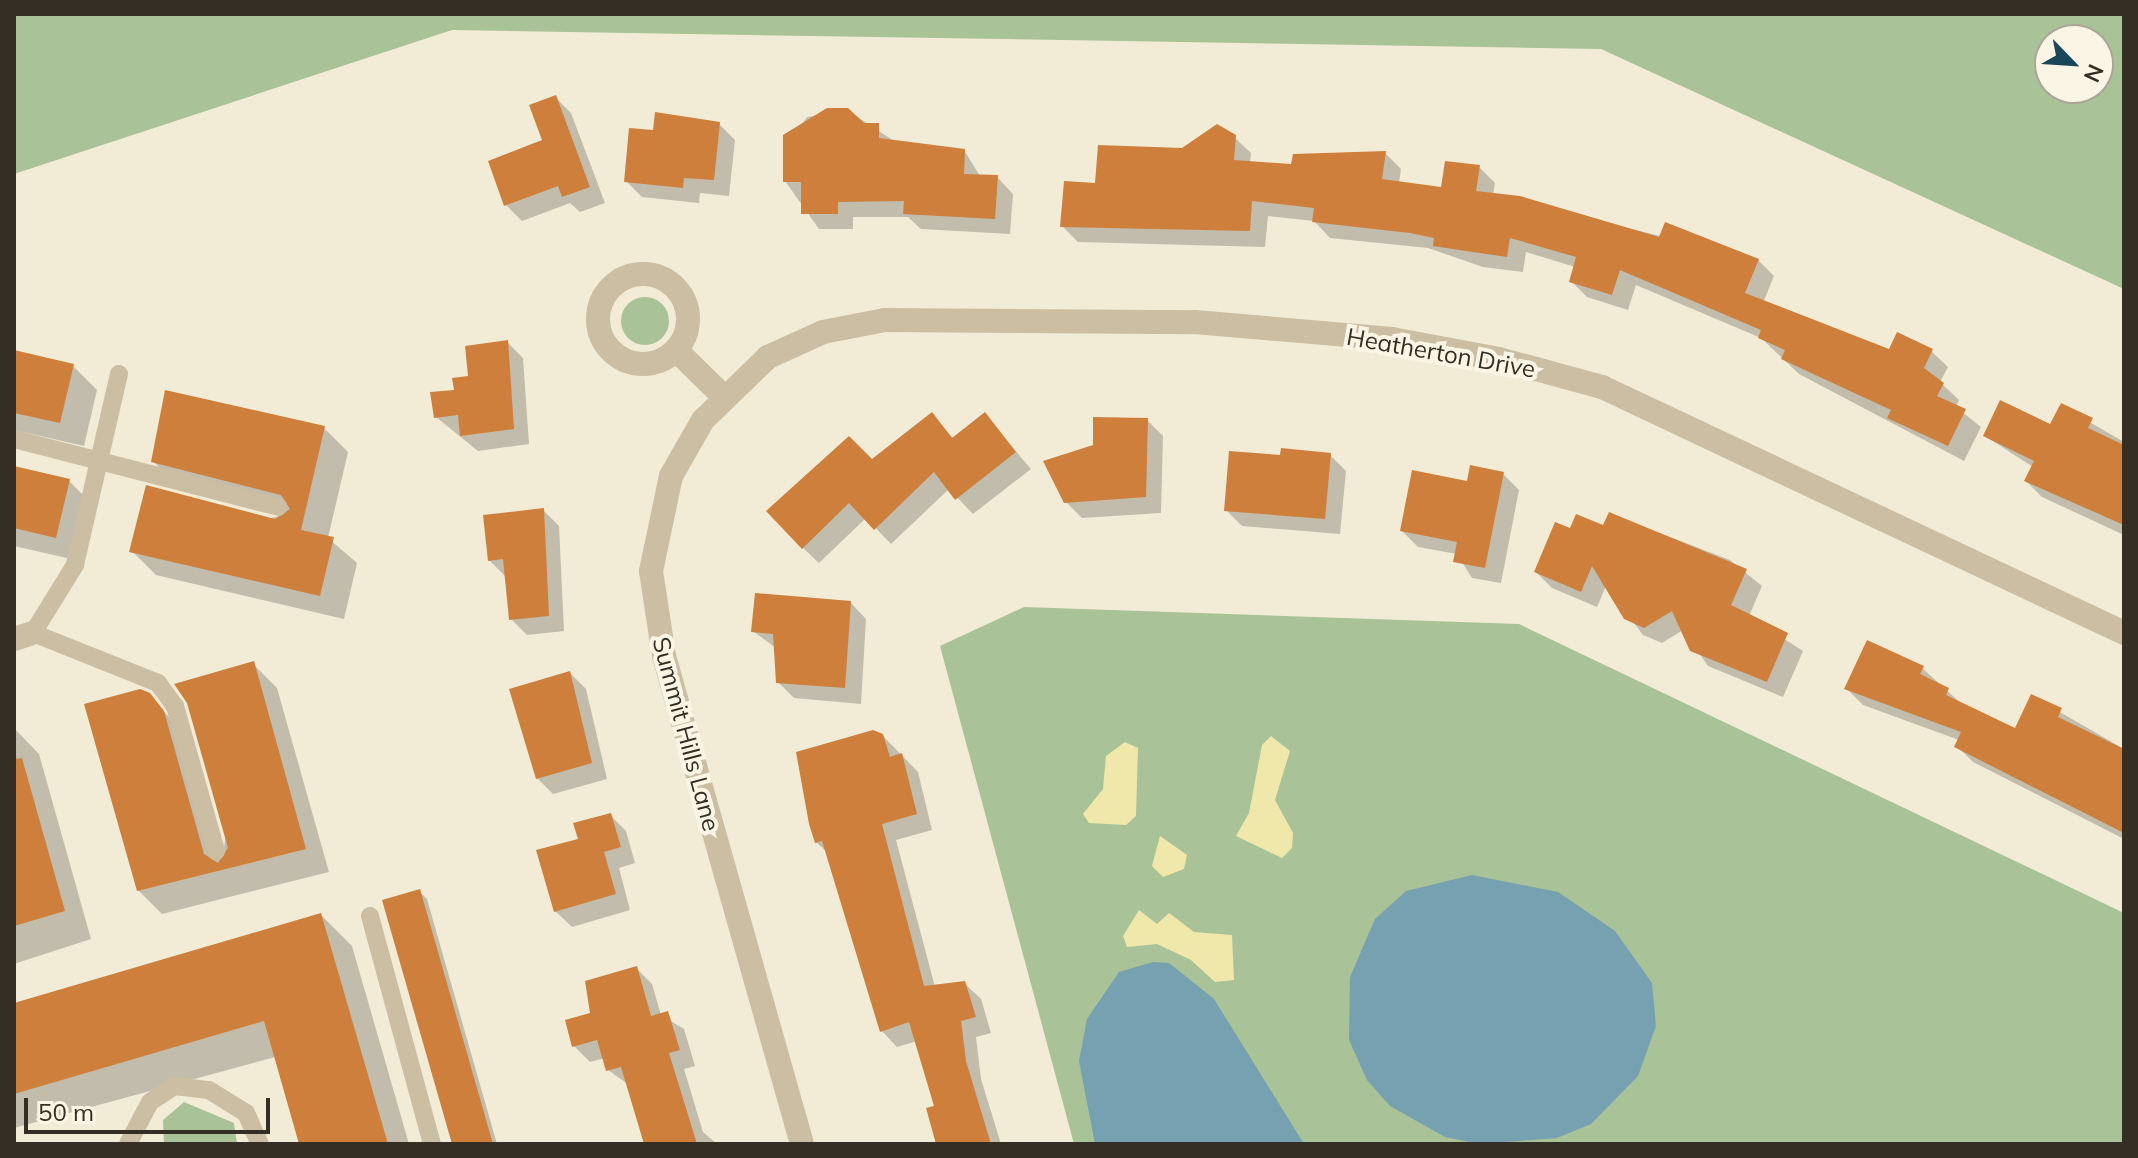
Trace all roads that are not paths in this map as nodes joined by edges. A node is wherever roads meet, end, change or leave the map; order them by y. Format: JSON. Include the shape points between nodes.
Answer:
{"nodes":[{"id":1,"x":676,"y":350,"type":"dead end"},
{"id":2,"x":119,"y":374,"type":"dead end"},
{"id":3,"x":722,"y":395,"type":"junction"},
{"id":4,"x":14,"y":439,"type":"edge"},
{"id":5,"x":103,"y":462,"type":"junction"},
{"id":6,"x":278,"y":507,"type":"dead end"},
{"id":7,"x":2124,"y":633,"type":"edge"},
{"id":8,"x":23,"y":636,"type":"edge"},
{"id":9,"x":216,"y":851,"type":"dead end"},
{"id":10,"x":370,"y":916,"type":"dead end"},
{"id":11,"x":128,"y":1144,"type":"edge"},
{"id":12,"x":260,"y":1144,"type":"edge"},
{"id":13,"x":432,"y":1144,"type":"edge"},
{"id":14,"x":802,"y":1144,"type":"edge"}],
"edges":[{"from":1,"to":3,"type":"street"},
{"from":2,"to":5,"type":"lane"},
{"from":3,"to":7,"type":"street","name":"Heatherton Drive","via":[[768,357],[823,332],[885,320],[1195,322],[1392,339],[1602,387]]},
{"from":3,"to":14,"type":"street","name":"Summit Hills Lane","via":[[671,476],[654,539],[652,605]]},
{"from":4,"to":5,"type":"lane"},
{"from":5,"to":6,"type":"lane"},
{"from":5,"to":8,"type":"lane","via":[[75,565]]},
{"from":8,"to":9,"type":"lane","via":[[158,683],[175,706]]},
{"from":10,"to":13,"type":"lane"},
{"from":11,"to":12,"type":"lane","via":[[150,1102],[175,1086],[209,1090],[246,1113]]}]}
